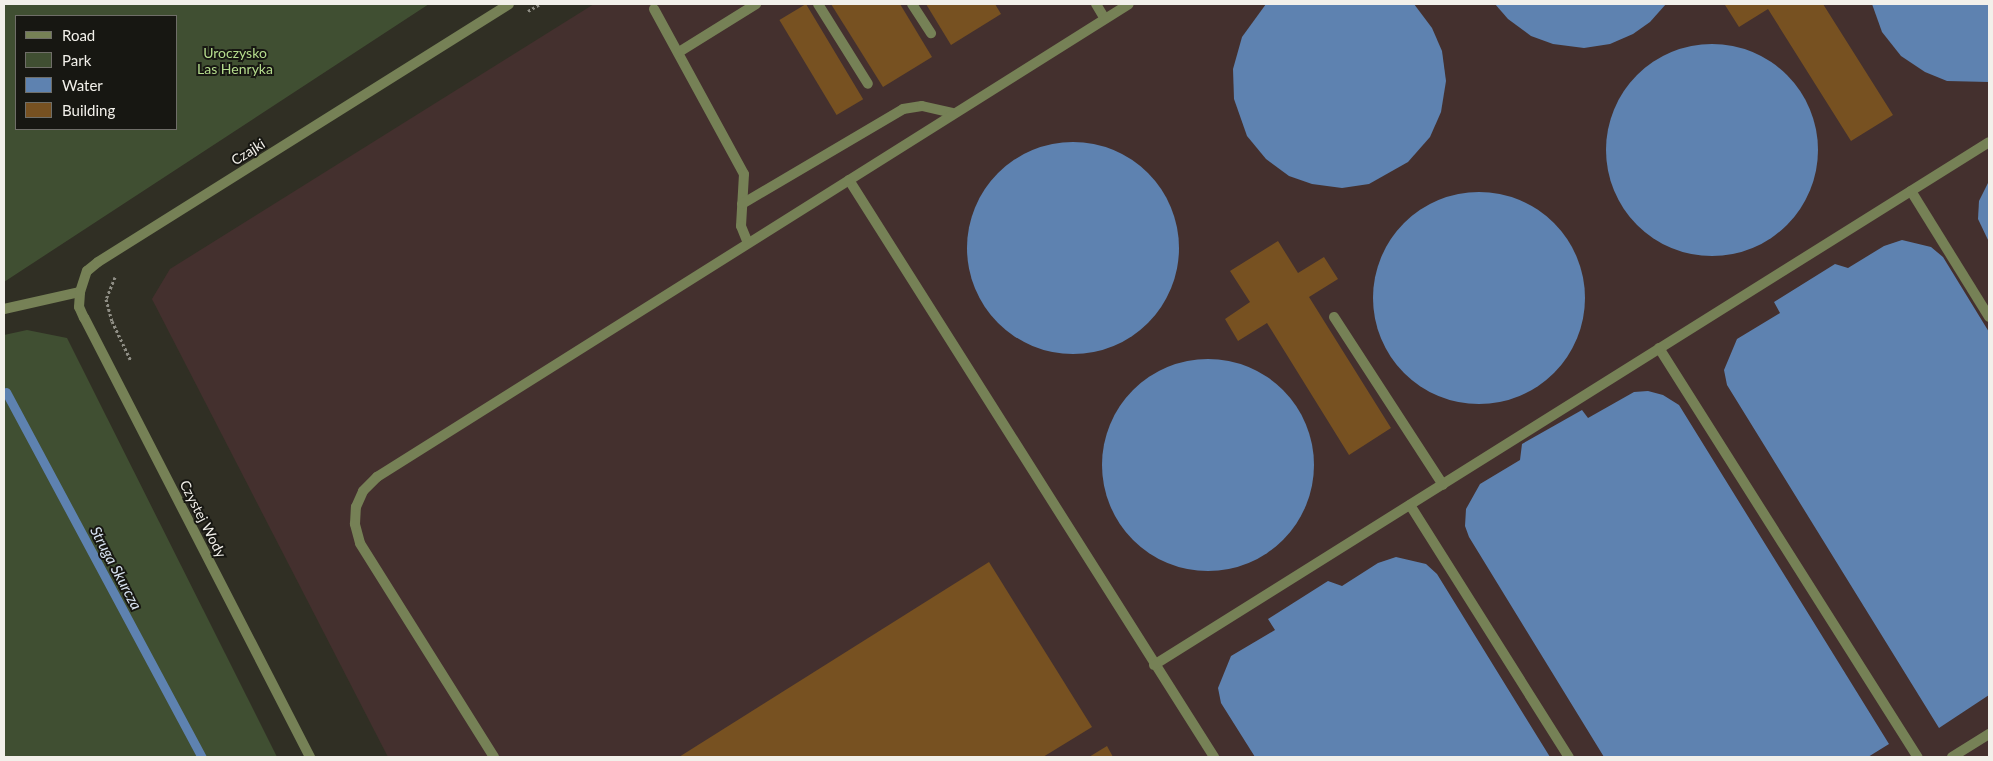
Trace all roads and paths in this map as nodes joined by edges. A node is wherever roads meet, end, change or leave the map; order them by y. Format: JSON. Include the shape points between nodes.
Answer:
{"nodes":[{"id":1,"x":509,"y":4,"type":"edge"},
{"id":2,"x":540,"y":4,"type":"edge"},
{"id":3,"x":756,"y":4,"type":"edge"},
{"id":4,"x":818,"y":4,"type":"edge"},
{"id":5,"x":912,"y":4,"type":"edge"},
{"id":6,"x":1096,"y":4,"type":"edge"},
{"id":7,"x":1129,"y":4,"type":"edge"},
{"id":8,"x":654,"y":9,"type":"dead end"},
{"id":9,"x":523,"y":14,"type":"dead end"},
{"id":10,"x":1105,"y":19,"type":"junction"},
{"id":11,"x":931,"y":33,"type":"dead end"},
{"id":12,"x":679,"y":52,"type":"junction"},
{"id":13,"x":868,"y":84,"type":"dead end"},
{"id":14,"x":952,"y":113,"type":"junction"},
{"id":15,"x":1989,"y":142,"type":"edge"},
{"id":16,"x":849,"y":180,"type":"junction"},
{"id":17,"x":1911,"y":192,"type":"junction"},
{"id":18,"x":742,"y":204,"type":"junction"},
{"id":19,"x":748,"y":243,"type":"junction"},
{"id":20,"x":122,"y":270,"type":"dead end"},
{"id":21,"x":80,"y":292,"type":"junction"},
{"id":22,"x":4,"y":309,"type":"edge"},
{"id":23,"x":1334,"y":317,"type":"dead end"},
{"id":24,"x":1989,"y":317,"type":"edge"},
{"id":25,"x":1659,"y":348,"type":"junction"},
{"id":26,"x":134,"y":366,"type":"dead end"},
{"id":27,"x":1443,"y":484,"type":"junction"},
{"id":28,"x":1410,"y":505,"type":"junction"},
{"id":29,"x":1154,"y":665,"type":"junction"},
{"id":30,"x":1989,"y":734,"type":"edge"},
{"id":31,"x":310,"y":757,"type":"edge"},
{"id":32,"x":494,"y":757,"type":"edge"},
{"id":33,"x":1214,"y":757,"type":"edge"},
{"id":34,"x":1568,"y":757,"type":"edge"},
{"id":35,"x":1918,"y":757,"type":"edge"},
{"id":36,"x":1952,"y":757,"type":"edge"}],
"edges":[{"from":1,"to":21,"type":"street","name":"Czajki","via":[[98,262],[87,271]]},
{"from":2,"to":9,"type":"path"},
{"from":3,"to":12,"type":"street"},
{"from":4,"to":13,"type":"street"},
{"from":5,"to":11,"type":"street"},
{"from":6,"to":10,"type":"street"},
{"from":7,"to":10,"type":"street"},
{"from":8,"to":12,"type":"street"},
{"from":10,"to":14,"type":"street"},
{"from":12,"to":18,"type":"street","via":[[744,174]]},
{"from":14,"to":16,"type":"street"},
{"from":14,"to":18,"type":"street","via":[[922,106],[902,109]]},
{"from":15,"to":17,"type":"street"},
{"from":16,"to":19,"type":"street"},
{"from":16,"to":29,"type":"street"},
{"from":17,"to":24,"type":"street"},
{"from":17,"to":25,"type":"street"},
{"from":18,"to":19,"type":"street","via":[[741,226]]},
{"from":19,"to":32,"type":"street","via":[[377,477],[363,491],[356,507],[355,524],[360,543]]},
{"from":20,"to":26,"type":"path","via":[[111,282],[106,299],[112,321]]},
{"from":21,"to":22,"type":"street"},
{"from":21,"to":31,"type":"street","name":"Czystej Wody","via":[[79,307],[84,318]]},
{"from":23,"to":27,"type":"street"},
{"from":25,"to":27,"type":"street"},
{"from":25,"to":35,"type":"street"},
{"from":27,"to":28,"type":"street"},
{"from":28,"to":29,"type":"street"},
{"from":28,"to":34,"type":"street"},
{"from":29,"to":33,"type":"street"},
{"from":30,"to":36,"type":"street"}]}
